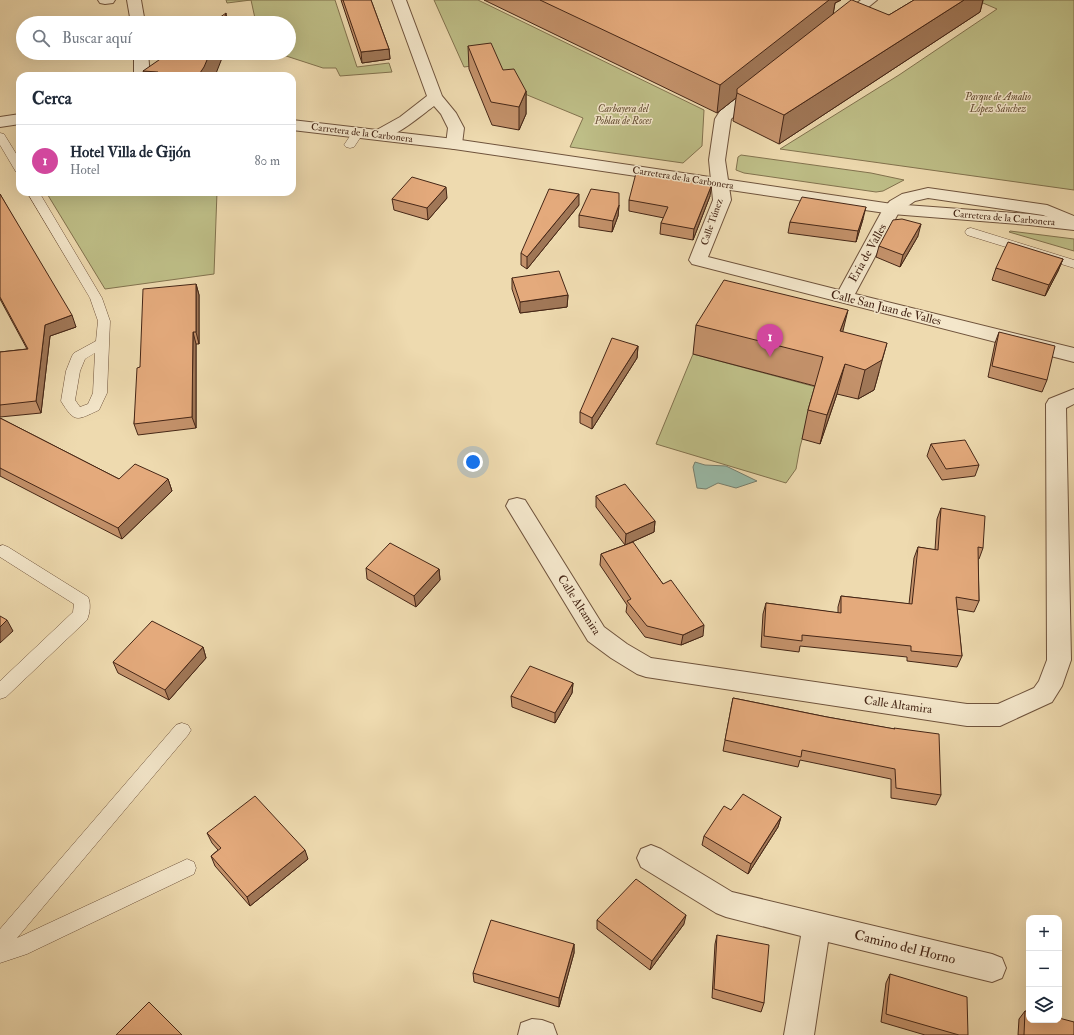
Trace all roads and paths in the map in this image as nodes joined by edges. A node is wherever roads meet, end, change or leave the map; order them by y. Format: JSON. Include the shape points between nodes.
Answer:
{"nodes":[{"id":1,"x":105,"y":0,"type":"edge"},
{"id":2,"x":108,"y":0,"type":"edge"},
{"id":3,"x":134,"y":0,"type":"edge"},
{"id":4,"x":399,"y":0,"type":"edge"},
{"id":5,"x":870,"y":0,"type":"edge"},
{"id":6,"x":137,"y":16,"type":"edge"},
{"id":7,"x":829,"y":32,"type":"edge"},
{"id":8,"x":141,"y":60,"type":"edge"},
{"id":9,"x":142,"y":72,"type":"edge"},
{"id":10,"x":769,"y":79,"type":"edge"},
{"id":11,"x":435,"y":97,"type":"junction"},
{"id":12,"x":16,"y":120,"type":"edge"},
{"id":13,"x":0,"y":122,"type":"edge"},
{"id":14,"x":296,"y":126,"type":"edge"},
{"id":15,"x":379,"y":135,"type":"junction"},
{"id":16,"x":0,"y":136,"type":"edge"},
{"id":17,"x":454,"y":144,"type":"junction"},
{"id":18,"x":16,"y":163,"type":"edge"},
{"id":19,"x":720,"y":184,"type":"junction"},
{"id":20,"x":35,"y":196,"type":"edge"},
{"id":21,"x":892,"y":209,"type":"junction"},
{"id":22,"x":1074,"y":224,"type":"edge"},
{"id":23,"x":971,"y":232,"type":"dead end"},
{"id":24,"x":698,"y":260,"type":"joint"},
{"id":25,"x":1074,"y":264,"type":"edge"},
{"id":26,"x":844,"y":297,"type":"junction"},
{"id":27,"x":102,"y":344,"type":"dead end"},
{"id":28,"x":1074,"y":355,"type":"edge"},
{"id":29,"x":1074,"y":396,"type":"edge"},
{"id":30,"x":517,"y":506,"type":"dead end"},
{"id":31,"x":3,"y":551,"type":"dead end"},
{"id":32,"x":0,"y":692,"type":"edge"},
{"id":33,"x":182,"y":730,"type":"dead end"},
{"id":34,"x":651,"y":858,"type":"dead end"},
{"id":35,"x":187,"y":868,"type":"dead end"},
{"id":36,"x":818,"y":925,"type":"junction"},
{"id":37,"x":0,"y":944,"type":"edge"},
{"id":38,"x":0,"y":953,"type":"edge"},
{"id":39,"x":992,"y":968,"type":"dead end"},
{"id":40,"x":799,"y":1035,"type":"edge"}],
"edges":[{"from":1,"to":2,"type":"street"},
{"from":3,"to":6,"type":"street"},
{"from":4,"to":11,"type":"street"},
{"from":5,"to":7,"type":"street"},
{"from":8,"to":9,"type":"street"},
{"from":10,"to":19,"type":"street","name":"Calle Túnez","via":[[723,119],[717,160]]},
{"from":11,"to":15,"type":"street","via":[[406,120]]},
{"from":11,"to":17,"type":"street","via":[[456,128]]},
{"from":12,"to":13,"type":"street"},
{"from":14,"to":15,"type":"street","name":"Carretera de la Carbonera","via":[[354,138]]},
{"from":15,"to":17,"type":"street","name":"Carretera de la Carbonera"},
{"from":16,"to":18,"type":"lane"},
{"from":17,"to":19,"type":"street","name":"Carretera de la Carbonera"},
{"from":19,"to":21,"type":"street","name":"Carretera de la Carbonera"},
{"from":19,"to":24,"type":"street","name":"Calle Túnez","via":[[722,200]]},
{"from":20,"to":27,"type":"lane","via":[[96,298],[104,321]]},
{"from":21,"to":22,"type":"street","name":"Carretera de la Carbonera"},
{"from":21,"to":26,"type":"street","name":"Eria de Valles"},
{"from":23,"to":25,"type":"lane"},
{"from":24,"to":26,"type":"street","name":"Calle San Juan de Valles"},
{"from":26,"to":28,"type":"street","name":"Calle San Juan de Valles"},
{"from":29,"to":30,"type":"street","name":"Calle Altamira","via":[[1056,404],[1059,660],[1050,686],[1043,695],[1000,715],[967,715],[646,667],[596,634]]},
{"from":31,"to":32,"type":"lane","via":[[82,601],[81,615]]},
{"from":33,"to":37,"type":"lane"},
{"from":34,"to":36,"type":"street","name":"Camino del Horno","via":[[726,904]]},
{"from":35,"to":38,"type":"lane","via":[[20,947]]},
{"from":36,"to":39,"type":"street","name":"Camino del Horno"},
{"from":36,"to":40,"type":"street"}]}
